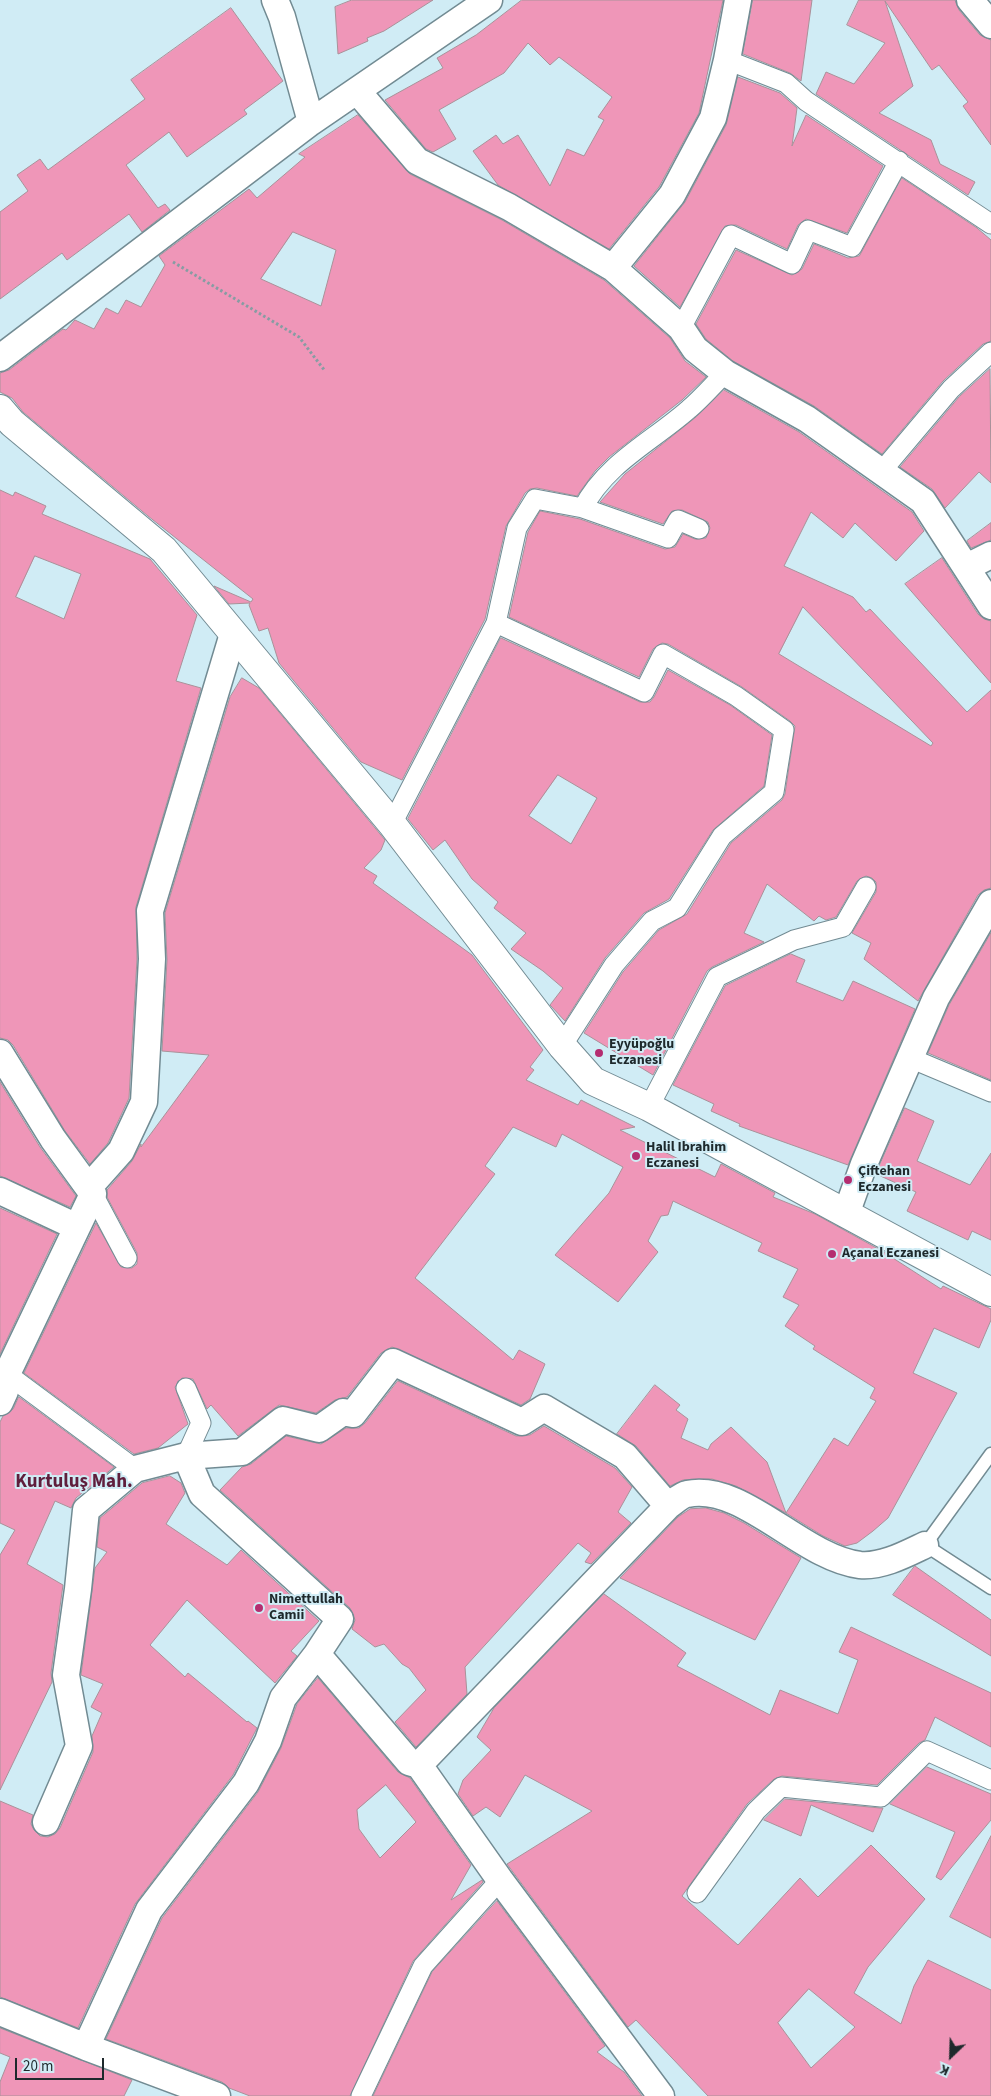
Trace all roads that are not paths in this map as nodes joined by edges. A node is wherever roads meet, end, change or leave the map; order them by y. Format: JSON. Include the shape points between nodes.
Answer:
{"nodes":[{"id":1,"x":275,"y":0,"type":"edge"},
{"id":2,"x":489,"y":0,"type":"edge"},
{"id":3,"x":738,"y":0,"type":"edge"},
{"id":4,"x":970,"y":0,"type":"edge"},
{"id":5,"x":991,"y":25,"type":"edge"},
{"id":6,"x":727,"y":60,"type":"junction"},
{"id":7,"x":358,"y":92,"type":"junction"},
{"id":8,"x":311,"y":122,"type":"junction"},
{"id":9,"x":899,"y":161,"type":"junction"},
{"id":10,"x":991,"y":224,"type":"edge"},
{"id":11,"x":613,"y":268,"type":"junction"},
{"id":12,"x":681,"y":328,"type":"junction"},
{"id":13,"x":991,"y":352,"type":"edge"},
{"id":14,"x":0,"y":358,"type":"edge"},
{"id":15,"x":725,"y":373,"type":"junction"},
{"id":16,"x":0,"y":409,"type":"edge"},
{"id":17,"x":881,"y":472,"type":"junction"},
{"id":18,"x":583,"y":508,"type":"junction"},
{"id":19,"x":699,"y":528,"type":"dead end"},
{"id":20,"x":991,"y":555,"type":"edge"},
{"id":21,"x":967,"y":567,"type":"junction"},
{"id":22,"x":991,"y":606,"type":"edge"},
{"id":23,"x":496,"y":623,"type":"junction"},
{"id":24,"x":233,"y":634,"type":"junction"},
{"id":25,"x":392,"y":824,"type":"junction"},
{"id":26,"x":866,"y":887,"type":"dead end"},
{"id":27,"x":991,"y":903,"type":"edge"},
{"id":28,"x":562,"y":1046,"type":"junction"},
{"id":29,"x":0,"y":1053,"type":"edge"},
{"id":30,"x":910,"y":1058,"type":"junction"},
{"id":31,"x":991,"y":1092,"type":"edge"},
{"id":32,"x":649,"y":1107,"type":"junction"},
{"id":33,"x":0,"y":1191,"type":"edge"},
{"id":34,"x":91,"y":1191,"type":"junction"},
{"id":35,"x":846,"y":1214,"type":"junction"},
{"id":36,"x":77,"y":1227,"type":"junction"},
{"id":37,"x":127,"y":1258,"type":"dead end"},
{"id":38,"x":991,"y":1292,"type":"edge"},
{"id":39,"x":7,"y":1374,"type":"junction"},
{"id":40,"x":186,"y":1388,"type":"dead end"},
{"id":41,"x":0,"y":1402,"type":"edge"},
{"id":42,"x":991,"y":1454,"type":"edge"},
{"id":43,"x":186,"y":1456,"type":"junction"},
{"id":44,"x":134,"y":1468,"type":"junction"},
{"id":45,"x":668,"y":1506,"type":"junction"},
{"id":46,"x":925,"y":1546,"type":"junction"},
{"id":47,"x":991,"y":1588,"type":"edge"},
{"id":48,"x":317,"y":1654,"type":"junction"},
{"id":49,"x":419,"y":1765,"type":"junction"},
{"id":50,"x":991,"y":1780,"type":"edge"},
{"id":51,"x":46,"y":1822,"type":"dead end"},
{"id":52,"x":500,"y":1880,"type":"junction"},
{"id":53,"x":697,"y":1893,"type":"dead end"},
{"id":54,"x":0,"y":2012,"type":"edge"},
{"id":55,"x":86,"y":2047,"type":"junction"},
{"id":56,"x":217,"y":2096,"type":"edge"},
{"id":57,"x":362,"y":2096,"type":"edge"},
{"id":58,"x":661,"y":2096,"type":"edge"}],
"edges":[{"from":1,"to":8,"type":"street"},
{"from":2,"to":7,"type":"street"},
{"from":3,"to":6,"type":"street"},
{"from":4,"to":5,"type":"street"},
{"from":6,"to":9,"type":"street","via":[[786,83],[806,101]]},
{"from":6,"to":11,"type":"street","via":[[713,118],[672,194]]},
{"from":7,"to":8,"type":"street"},
{"from":7,"to":11,"type":"street","via":[[417,161],[509,207]]},
{"from":8,"to":14,"type":"street"},
{"from":9,"to":10,"type":"street"},
{"from":9,"to":12,"type":"street","via":[[852,247],[808,230],[792,264],[732,235]]},
{"from":11,"to":12,"type":"street"},
{"from":12,"to":15,"type":"street","via":[[695,349]]},
{"from":13,"to":17,"type":"street","via":[[952,389]]},
{"from":15,"to":17,"type":"street","via":[[807,419]]},
{"from":15,"to":18,"type":"street","via":[[689,410],[636,448],[592,492]]},
{"from":16,"to":24,"type":"main road","via":[[12,423],[164,550]]},
{"from":17,"to":21,"type":"street","via":[[923,501]]},
{"from":18,"to":19,"type":"street","via":[[668,538],[678,520]]},
{"from":18,"to":23,"type":"street","via":[[535,499],[517,528]]},
{"from":20,"to":21,"type":"street"},
{"from":21,"to":22,"type":"street"},
{"from":23,"to":25,"type":"street"},
{"from":23,"to":28,"type":"street","via":[[644,692],[663,654],[736,696],[784,730],[774,792],[722,836],[677,908],[652,921],[614,965]]},
{"from":24,"to":25,"type":"main road"},
{"from":24,"to":34,"type":"street","via":[[150,911],[152,960],[144,1102],[121,1151]]},
{"from":25,"to":28,"type":"main road"},
{"from":26,"to":32,"type":"street","via":[[843,927],[794,940],[717,977]]},
{"from":27,"to":30,"type":"street","via":[[936,998]]},
{"from":28,"to":32,"type":"main road","via":[[593,1082]]},
{"from":29,"to":34,"type":"street","via":[[53,1139]]},
{"from":30,"to":31,"type":"street"},
{"from":30,"to":35,"type":"street"},
{"from":32,"to":35,"type":"main road"},
{"from":33,"to":36,"type":"street"},
{"from":34,"to":36,"type":"street"},
{"from":34,"to":37,"type":"street"},
{"from":35,"to":38,"type":"main road"},
{"from":36,"to":39,"type":"street"},
{"from":39,"to":41,"type":"street"},
{"from":39,"to":44,"type":"street"},
{"from":40,"to":43,"type":"street","via":[[201,1423]]},
{"from":42,"to":46,"type":"lane"},
{"from":43,"to":44,"type":"street"},
{"from":43,"to":45,"type":"street","via":[[242,1452],[283,1420],[319,1429],[343,1412],[353,1414],[393,1362],[522,1422],[544,1408],[625,1456]]},
{"from":43,"to":48,"type":"street","via":[[202,1494],[340,1619]]},
{"from":44,"to":51,"type":"street","via":[[86,1510],[66,1676],[79,1746]]},
{"from":45,"to":46,"type":"street","via":[[686,1494],[709,1493],[731,1499],[824,1554],[861,1565],[894,1559]]},
{"from":45,"to":49,"type":"street"},
{"from":46,"to":47,"type":"lane"},
{"from":48,"to":49,"type":"street","via":[[409,1762]]},
{"from":48,"to":55,"type":"street","via":[[286,1692],[268,1741],[246,1783],[149,1910]]},
{"from":49,"to":52,"type":"street"},
{"from":50,"to":53,"type":"street","via":[[927,1751],[881,1797],[781,1787],[756,1811]]},
{"from":52,"to":57,"type":"street","via":[[423,1966]]},
{"from":52,"to":58,"type":"street"},
{"from":54,"to":55,"type":"street"},
{"from":55,"to":56,"type":"street"}]}
